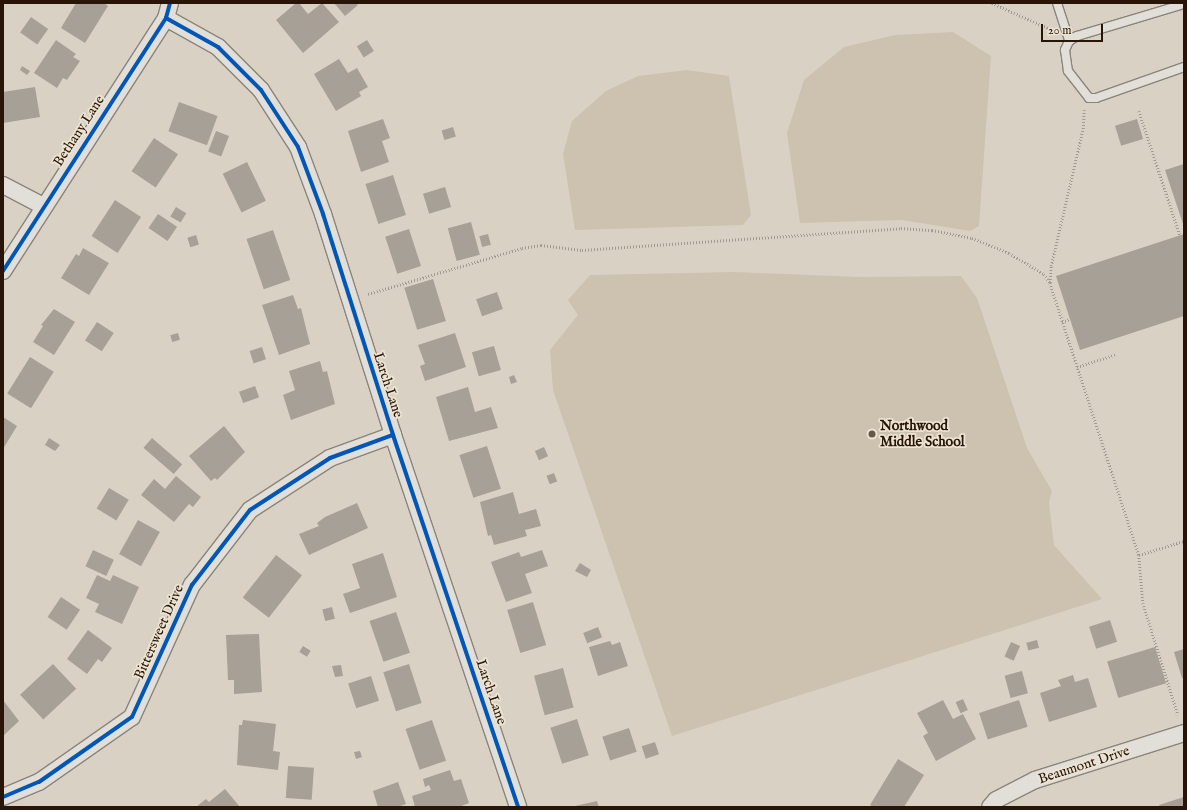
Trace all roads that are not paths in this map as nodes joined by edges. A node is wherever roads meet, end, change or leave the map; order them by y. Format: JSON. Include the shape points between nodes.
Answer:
{"nodes":[{"id":1,"x":1057,"y":3,"type":"edge"},
{"id":2,"x":1184,"y":4,"type":"edge"},
{"id":3,"x":168,"y":10,"type":"edge"},
{"id":4,"x":1068,"y":42,"type":"junction"},
{"id":5,"x":1184,"y":67,"type":"edge"},
{"id":6,"x":3,"y":185,"type":"edge"},
{"id":7,"x":43,"y":206,"type":"junction"},
{"id":8,"x":3,"y":271,"type":"edge"},
{"id":9,"x":392,"y":435,"type":"junction"},
{"id":10,"x":1184,"y":734,"type":"edge"},
{"id":11,"x":3,"y":797,"type":"edge"},
{"id":12,"x":518,"y":807,"type":"edge"},
{"id":13,"x":990,"y":807,"type":"edge"}],
"edges":[{"from":1,"to":4,"type":"lane"},
{"from":2,"to":4,"type":"lane","via":[[1077,36]]},
{"from":3,"to":7,"type":"street","name":"Bethany Lane"},
{"from":3,"to":9,"type":"street","name":"Larch Lane","via":[[218,47],[261,90],[298,147]]},
{"from":4,"to":5,"type":"lane","via":[[1064,50],[1068,71],[1089,98],[1096,98]]},
{"from":6,"to":7,"type":"street"},
{"from":7,"to":8,"type":"street","name":"Bethany Lane"},
{"from":9,"to":11,"type":"street","name":"Bittersweet Drive","via":[[330,458],[250,510],[192,585],[132,717],[39,782]]},
{"from":9,"to":12,"type":"street","name":"Larch Lane"},
{"from":10,"to":13,"type":"street","name":"Beaumont Drive","via":[[1035,780],[996,800]]}]}
